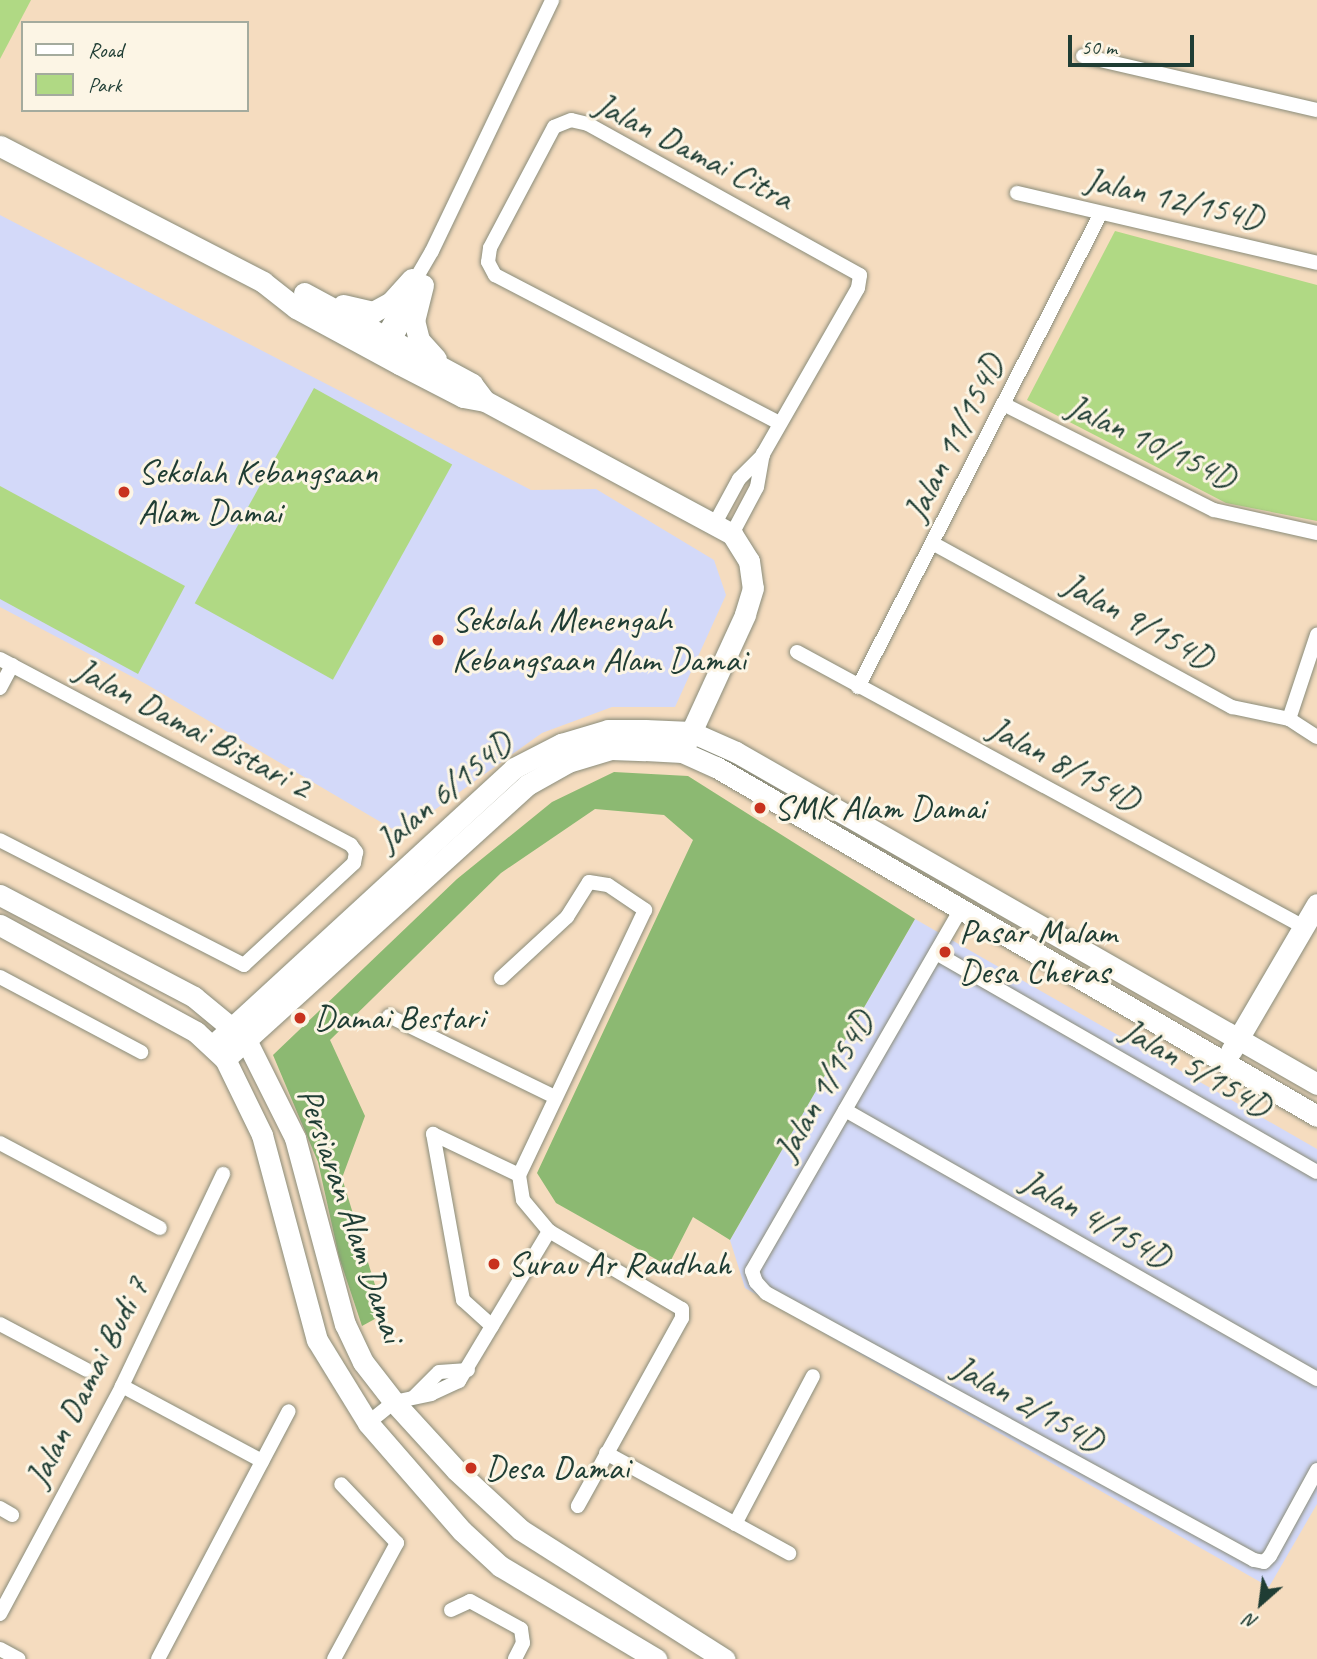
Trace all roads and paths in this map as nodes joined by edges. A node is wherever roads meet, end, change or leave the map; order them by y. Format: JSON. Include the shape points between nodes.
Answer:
{"nodes":[{"id":1,"x":552,"y":0,"type":"edge"},
{"id":2,"x":1083,"y":56,"type":"dead end"},
{"id":3,"x":1317,"y":110,"type":"edge"},
{"id":4,"x":0,"y":146,"type":"edge"},
{"id":5,"x":1017,"y":193,"type":"dead end"},
{"id":6,"x":1100,"y":215,"type":"junction"},
{"id":7,"x":1317,"y":263,"type":"edge"},
{"id":8,"x":263,"y":282,"type":"junction"},
{"id":9,"x":417,"y":282,"type":"junction"},
{"id":10,"x":304,"y":293,"type":"junction"},
{"id":11,"x":384,"y":346,"type":"junction"},
{"id":12,"x":447,"y":371,"type":"junction"},
{"id":13,"x":485,"y":401,"type":"junction"},
{"id":14,"x":1003,"y":404,"type":"junction"},
{"id":15,"x":779,"y":424,"type":"junction"},
{"id":16,"x":763,"y":454,"type":"junction"},
{"id":17,"x":723,"y":530,"type":"junction"},
{"id":18,"x":1317,"y":533,"type":"edge"},
{"id":19,"x":934,"y":544,"type":"junction"},
{"id":20,"x":1317,"y":635,"type":"edge"},
{"id":21,"x":797,"y":652,"type":"dead end"},
{"id":22,"x":6,"y":662,"type":"edge"},
{"id":23,"x":859,"y":687,"type":"junction"},
{"id":24,"x":0,"y":688,"type":"edge"},
{"id":25,"x":702,"y":709,"type":"junction"},
{"id":26,"x":1289,"y":719,"type":"junction"},
{"id":27,"x":665,"y":730,"type":"junction"},
{"id":28,"x":691,"y":732,"type":"junction"},
{"id":29,"x":1317,"y":737,"type":"edge"},
{"id":30,"x":682,"y":752,"type":"junction"},
{"id":31,"x":736,"y":752,"type":"junction"},
{"id":32,"x":0,"y":840,"type":"edge"},
{"id":33,"x":975,"y":886,"type":"junction"},
{"id":34,"x":0,"y":895,"type":"edge"},
{"id":35,"x":1317,"y":904,"type":"edge"},
{"id":36,"x":961,"y":909,"type":"junction"},
{"id":37,"x":0,"y":925,"type":"edge"},
{"id":38,"x":1304,"y":927,"type":"junction"},
{"id":39,"x":936,"y":953,"type":"junction"},
{"id":40,"x":0,"y":977,"type":"edge"},
{"id":41,"x":501,"y":978,"type":"dead end"},
{"id":42,"x":1252,"y":1015,"type":"junction"},
{"id":43,"x":389,"y":1016,"type":"dead end"},
{"id":44,"x":1211,"y":1023,"type":"junction"},
{"id":45,"x":242,"y":1030,"type":"junction"},
{"id":46,"x":1238,"y":1039,"type":"junction"},
{"id":47,"x":141,"y":1052,"type":"dead end"},
{"id":48,"x":218,"y":1052,"type":"junction"},
{"id":49,"x":1277,"y":1061,"type":"junction"},
{"id":50,"x":1224,"y":1062,"type":"junction"},
{"id":51,"x":1317,"y":1084,"type":"edge"},
{"id":52,"x":555,"y":1097,"type":"junction"},
{"id":53,"x":845,"y":1110,"type":"junction"},
{"id":54,"x":1317,"y":1116,"type":"edge"},
{"id":55,"x":0,"y":1143,"type":"edge"},
{"id":56,"x":1317,"y":1172,"type":"edge"},
{"id":57,"x":223,"y":1174,"type":"dead end"},
{"id":58,"x":519,"y":1175,"type":"junction"},
{"id":59,"x":160,"y":1228,"type":"dead end"},
{"id":60,"x":549,"y":1231,"type":"junction"},
{"id":61,"x":766,"y":1293,"type":"joint"},
{"id":62,"x":0,"y":1324,"type":"edge"},
{"id":63,"x":492,"y":1326,"type":"junction"},
{"id":64,"x":87,"y":1370,"type":"dead end"},
{"id":65,"x":813,"y":1376,"type":"dead end"},
{"id":66,"x":1317,"y":1379,"type":"edge"},
{"id":67,"x":122,"y":1386,"type":"junction"},
{"id":68,"x":404,"y":1399,"type":"junction"},
{"id":69,"x":289,"y":1411,"type":"dead end"},
{"id":70,"x":368,"y":1423,"type":"junction"},
{"id":71,"x":606,"y":1453,"type":"junction"},
{"id":72,"x":262,"y":1461,"type":"junction"},
{"id":73,"x":1317,"y":1471,"type":"edge"},
{"id":74,"x":341,"y":1484,"type":"dead end"},
{"id":75,"x":578,"y":1506,"type":"dead end"},
{"id":76,"x":735,"y":1524,"type":"junction"},
{"id":77,"x":789,"y":1553,"type":"dead end"},
{"id":78,"x":452,"y":1610,"type":"dead end"},
{"id":79,"x":0,"y":1615,"type":"edge"},
{"id":80,"x":0,"y":1649,"type":"edge"},
{"id":81,"x":19,"y":1659,"type":"edge"},
{"id":82,"x":158,"y":1659,"type":"edge"},
{"id":83,"x":334,"y":1659,"type":"edge"},
{"id":84,"x":515,"y":1659,"type":"edge"},
{"id":85,"x":656,"y":1659,"type":"edge"},
{"id":86,"x":723,"y":1659,"type":"edge"}],
"edges":[{"from":1,"to":9,"type":"street"},
{"from":2,"to":3,"type":"street"},
{"from":4,"to":8,"type":"street"},
{"from":5,"to":6,"type":"street","name":"Jalan 12/154D"},
{"from":6,"to":7,"type":"street","name":"Jalan 12/154D"},
{"from":6,"to":14,"type":"street","name":"Jalan 11/154D"},
{"from":8,"to":10,"type":"street"},
{"from":8,"to":11,"type":"street","via":[[296,308]]},
{"from":9,"to":10,"type":"street","via":[[373,312]]},
{"from":9,"to":11,"type":"street"},
{"from":9,"to":12,"type":"street","via":[[419,340]]},
{"from":10,"to":11,"type":"street"},
{"from":11,"to":12,"type":"street"},
{"from":11,"to":13,"type":"street","via":[[463,397]]},
{"from":12,"to":13,"type":"street","via":[[472,384]]},
{"from":13,"to":17,"type":"street"},
{"from":14,"to":18,"type":"street","name":"Jalan 10/154D","via":[[1214,510]]},
{"from":14,"to":19,"type":"street","name":"Jalan 11/154D"},
{"from":15,"to":15,"type":"street","name":"Jalan Damai Citra","via":[[495,275],[488,262],[490,248],[554,127],[571,120],[588,124],[860,275],[858,288]]},
{"from":15,"to":16,"type":"street","name":"Jalan Damai Citra"},
{"from":16,"to":17,"type":"street","name":"Jalan Damai Citra","via":[[757,487]]},
{"from":16,"to":17,"type":"street","name":"Jalan Damai Citra","via":[[738,479]]},
{"from":17,"to":25,"type":"street","via":[[749,561],[753,588],[746,615]]},
{"from":19,"to":23,"type":"street","name":"Jalan 11/154D"},
{"from":19,"to":26,"type":"street","name":"Jalan 9/154D","via":[[1232,707]]},
{"from":20,"to":26,"type":"street"},
{"from":21,"to":23,"type":"street","name":"Jalan 8/154D"},
{"from":22,"to":24,"type":"street"},
{"from":22,"to":32,"type":"street","name":"Jalan Damai Bistari 2","via":[[351,845],[356,852],[354,863],[244,965]]},
{"from":23,"to":38,"type":"street","name":"Jalan 8/154D"},
{"from":25,"to":27,"type":"street"},
{"from":25,"to":28,"type":"street"},
{"from":25,"to":31,"type":"street","via":[[715,733]]},
{"from":26,"to":29,"type":"street","name":"Jalan 9/154D"},
{"from":27,"to":28,"type":"street","name":"Jalan 6/154D"},
{"from":27,"to":45,"type":"street","name":"Jalan 6/154D","via":[[608,730],[561,744],[514,768]]},
{"from":28,"to":30,"type":"street"},
{"from":28,"to":31,"type":"street","name":"Jalan 6/154D"},
{"from":30,"to":36,"type":"street","name":"Jalan 6/154D","via":[[716,767]]},
{"from":30,"to":45,"type":"street","name":"Jalan 6/154D","via":[[611,749],[568,762],[527,785]]},
{"from":31,"to":33,"type":"street","name":"Jalan 6/154D"},
{"from":33,"to":36,"type":"street"},
{"from":33,"to":44,"type":"street","name":"Jalan 6/154D"},
{"from":34,"to":45,"type":"street","name":"Persiaran Alam Damai","via":[[194,997]]},
{"from":35,"to":38,"type":"street"},
{"from":36,"to":39,"type":"street","name":"Jalan 1/154D"},
{"from":36,"to":50,"type":"street","name":"Jalan 6/154D"},
{"from":37,"to":48,"type":"street","via":[[148,1004]]},
{"from":38,"to":42,"type":"street"},
{"from":39,"to":53,"type":"street","name":"Jalan 1/154D"},
{"from":39,"to":56,"type":"street","name":"Jalan 5/154D"},
{"from":40,"to":47,"type":"street"},
{"from":41,"to":52,"type":"street","via":[[567,917],[589,882],[608,885],[645,910]]},
{"from":42,"to":44,"type":"street","via":[[1226,1027]]},
{"from":42,"to":46,"type":"street"},
{"from":42,"to":49,"type":"street","via":[[1258,1048]]},
{"from":43,"to":52,"type":"street"},
{"from":44,"to":46,"type":"street","name":"Jalan 6/154D"},
{"from":45,"to":48,"type":"street","name":"Jalan 6/154D"},
{"from":45,"to":68,"type":"street","name":"Persiaran Alam Damai","via":[[295,1138],[345,1324],[363,1362]]},
{"from":46,"to":49,"type":"street","name":"Jalan 6/154D"},
{"from":46,"to":50,"type":"street"},
{"from":48,"to":70,"type":"street","name":"Persiaran Alam Damai","via":[[262,1135],[317,1340]]},
{"from":49,"to":51,"type":"street","name":"Jalan 6/154D"},
{"from":50,"to":54,"type":"street","name":"Jalan 6/154D"},
{"from":52,"to":58,"type":"street"},
{"from":53,"to":61,"type":"street","name":"Jalan 1/154D","via":[[752,1270]]},
{"from":53,"to":66,"type":"street","name":"Jalan 4/154D"},
{"from":55,"to":59,"type":"street"},
{"from":57,"to":67,"type":"street","name":"Jalan Damai Budi 7"},
{"from":58,"to":60,"type":"street","via":[[523,1200]]},
{"from":58,"to":63,"type":"street","via":[[433,1134],[463,1300]]},
{"from":60,"to":63,"type":"street"},
{"from":60,"to":71,"type":"street","via":[[682,1308],[682,1318]]},
{"from":61,"to":73,"type":"street","name":"Jalan 2/154D","via":[[1264,1562]]},
{"from":62,"to":64,"type":"street"},
{"from":63,"to":68,"type":"street","via":[[468,1370],[446,1387]]},
{"from":65,"to":76,"type":"street"},
{"from":67,"to":72,"type":"street"},
{"from":67,"to":79,"type":"street","name":"Jalan Damai Budi 7"},
{"from":68,"to":70,"type":"street"},
{"from":68,"to":86,"type":"street","name":"Persiaran Alam Damai","via":[[471,1486],[521,1530]]},
{"from":69,"to":72,"type":"street"},
{"from":70,"to":85,"type":"street","name":"Persiaran Alam Damai","via":[[462,1531],[500,1566]]},
{"from":71,"to":75,"type":"street"},
{"from":71,"to":76,"type":"street"},
{"from":72,"to":82,"type":"street"},
{"from":74,"to":83,"type":"street","via":[[397,1543]]},
{"from":76,"to":77,"type":"street"},
{"from":78,"to":84,"type":"street","via":[[470,1601],[521,1629],[523,1643]]},
{"from":80,"to":81,"type":"street"}]}
